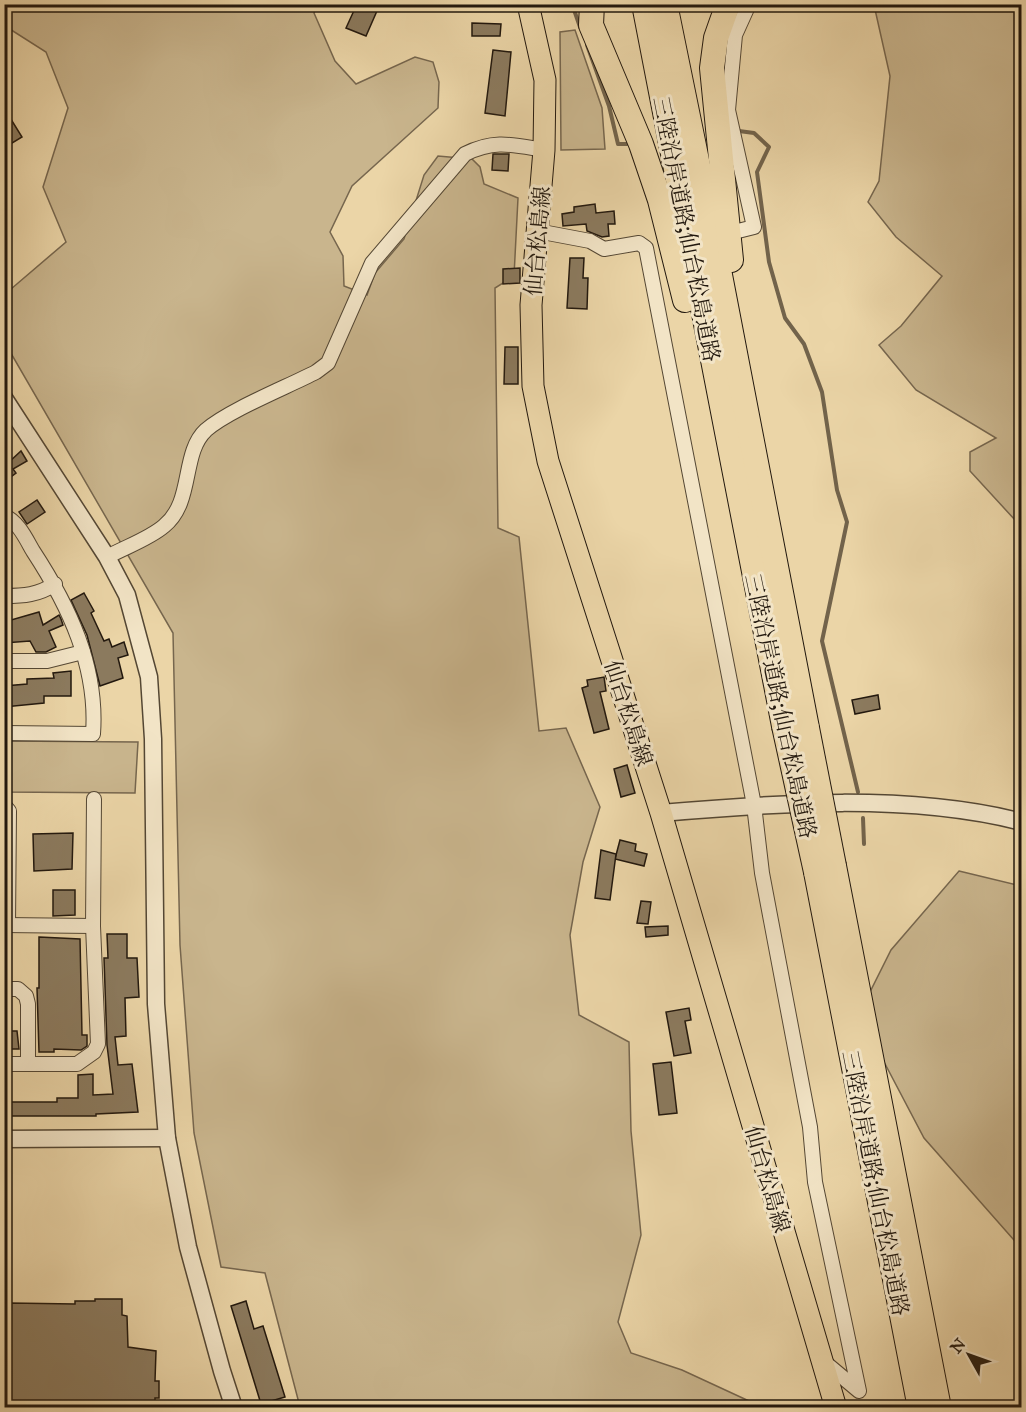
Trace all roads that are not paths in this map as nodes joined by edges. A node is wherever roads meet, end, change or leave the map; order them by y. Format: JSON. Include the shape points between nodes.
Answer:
{"nodes":[{"id":1,"x":528,"y":4,"type":"edge"},
{"id":2,"x":592,"y":4,"type":"edge"},
{"id":3,"x":644,"y":4,"type":"edge"},
{"id":4,"x":665,"y":4,"type":"edge"},
{"id":5,"x":728,"y":4,"type":"edge"},
{"id":6,"x":749,"y":4,"type":"edge"},
{"id":7,"x":544,"y":150,"type":"junction"},
{"id":8,"x":537,"y":231,"type":"junction"},
{"id":9,"x":734,"y":232,"type":"dead end"},
{"id":10,"x":662,"y":249,"type":"dead end"},
{"id":11,"x":646,"y":252,"type":"junction"},
{"id":12,"x":743,"y":394,"type":"junction"},
{"id":13,"x":4,"y":398,"type":"edge"},
{"id":14,"x":4,"y":516,"type":"edge"},
{"id":15,"x":747,"y":544,"type":"junction"},
{"id":16,"x":107,"y":556,"type":"junction"},
{"id":17,"x":55,"y":584,"type":"junction"},
{"id":18,"x":4,"y":596,"type":"edge"},
{"id":19,"x":83,"y":652,"type":"junction"},
{"id":20,"x":4,"y":662,"type":"edge"},
{"id":21,"x":796,"y":727,"type":"junction"},
{"id":22,"x":4,"y":733,"type":"edge"},
{"id":23,"x":94,"y":799,"type":"dead end"},
{"id":24,"x":4,"y":805,"type":"edge"},
{"id":25,"x":754,"y":805,"type":"junction"},
{"id":26,"x":661,"y":813,"type":"junction"},
{"id":27,"x":1022,"y":822,"type":"edge"},
{"id":28,"x":825,"y":869,"type":"junction"},
{"id":29,"x":6,"y":925,"type":"edge"},
{"id":30,"x":93,"y":926,"type":"junction"},
{"id":31,"x":4,"y":989,"type":"edge"},
{"id":32,"x":28,"y":1063,"type":"junction"},
{"id":33,"x":4,"y":1064,"type":"edge"},
{"id":34,"x":167,"y":1138,"type":"junction"},
{"id":35,"x":4,"y":1139,"type":"edge"},
{"id":36,"x":820,"y":1359,"type":"junction"},
{"id":37,"x":234,"y":1407,"type":"edge"},
{"id":38,"x":836,"y":1407,"type":"edge"},
{"id":39,"x":920,"y":1407,"type":"edge"},
{"id":40,"x":939,"y":1407,"type":"edge"}],
"edges":[{"from":1,"to":7,"type":"main road","name":"仙台松島線","via":[[545,80]]},
{"from":2,"to":15,"type":"highway","via":[[591,25],[627,108],[660,200]]},
{"from":3,"to":15,"type":"highway","name":"三陸沿岸道路;仙台松島道路"},
{"from":4,"to":12,"type":"highway","name":"三陸沿岸道路;仙台松島道路"},
{"from":5,"to":12,"type":"highway","via":[[716,38],[712,68]]},
{"from":6,"to":9,"type":"street","via":[[735,35],[728,110],[753,228]]},
{"from":7,"to":8,"type":"main road","name":"仙台松島線"},
{"from":7,"to":16,"type":"street","via":[[498,143],[465,154],[372,263],[327,363],[205,431],[195,447],[180,504],[165,526]]},
{"from":8,"to":11,"type":"street","via":[[590,241],[604,249],[639,243]]},
{"from":8,"to":26,"type":"main road","name":"仙台松島線","via":[[531,305],[533,386],[548,461]]},
{"from":10,"to":11,"type":"street"},
{"from":11,"to":25,"type":"street"},
{"from":12,"to":21,"type":"highway","name":"三陸沿岸道路;仙台松島道路"},
{"from":13,"to":16,"type":"street"},
{"from":14,"to":17,"type":"street","via":[[16,525]]},
{"from":15,"to":21,"type":"highway","name":"三陸沿岸道路;仙台松島道路"},
{"from":16,"to":34,"type":"street","via":[[127,595],[149,677],[156,1004]]},
{"from":17,"to":18,"type":"street","via":[[26,596]]},
{"from":17,"to":19,"type":"street","via":[[75,624]]},
{"from":19,"to":20,"type":"street","via":[[47,661]]},
{"from":19,"to":22,"type":"street","via":[[95,707],[93,734]]},
{"from":21,"to":28,"type":"highway","name":"三陸沿岸道路;仙台松島道路","bridge":true},
{"from":23,"to":30,"type":"street"},
{"from":24,"to":29,"type":"street","via":[[9,811]]},
{"from":25,"to":26,"type":"street"},
{"from":25,"to":27,"type":"street","via":[[920,807],[977,811]]},
{"from":25,"to":36,"type":"street","via":[[762,873],[810,1127],[815,1182],[860,1391]]},
{"from":26,"to":36,"type":"main road","name":"仙台松島線"},
{"from":28,"to":39,"type":"highway","name":"三陸沿岸道路;仙台松島道路"},
{"from":28,"to":40,"type":"highway","name":"三陸沿岸道路;仙台松島道路"},
{"from":29,"to":30,"type":"street"},
{"from":30,"to":32,"type":"street","via":[[98,1044],[94,1052],[77,1064]]},
{"from":31,"to":32,"type":"street","via":[[18,989],[26,996]]},
{"from":32,"to":33,"type":"street"},
{"from":34,"to":35,"type":"street"},
{"from":34,"to":37,"type":"street","via":[[188,1247]]},
{"from":36,"to":38,"type":"main road","name":"仙台松島線"}]}
